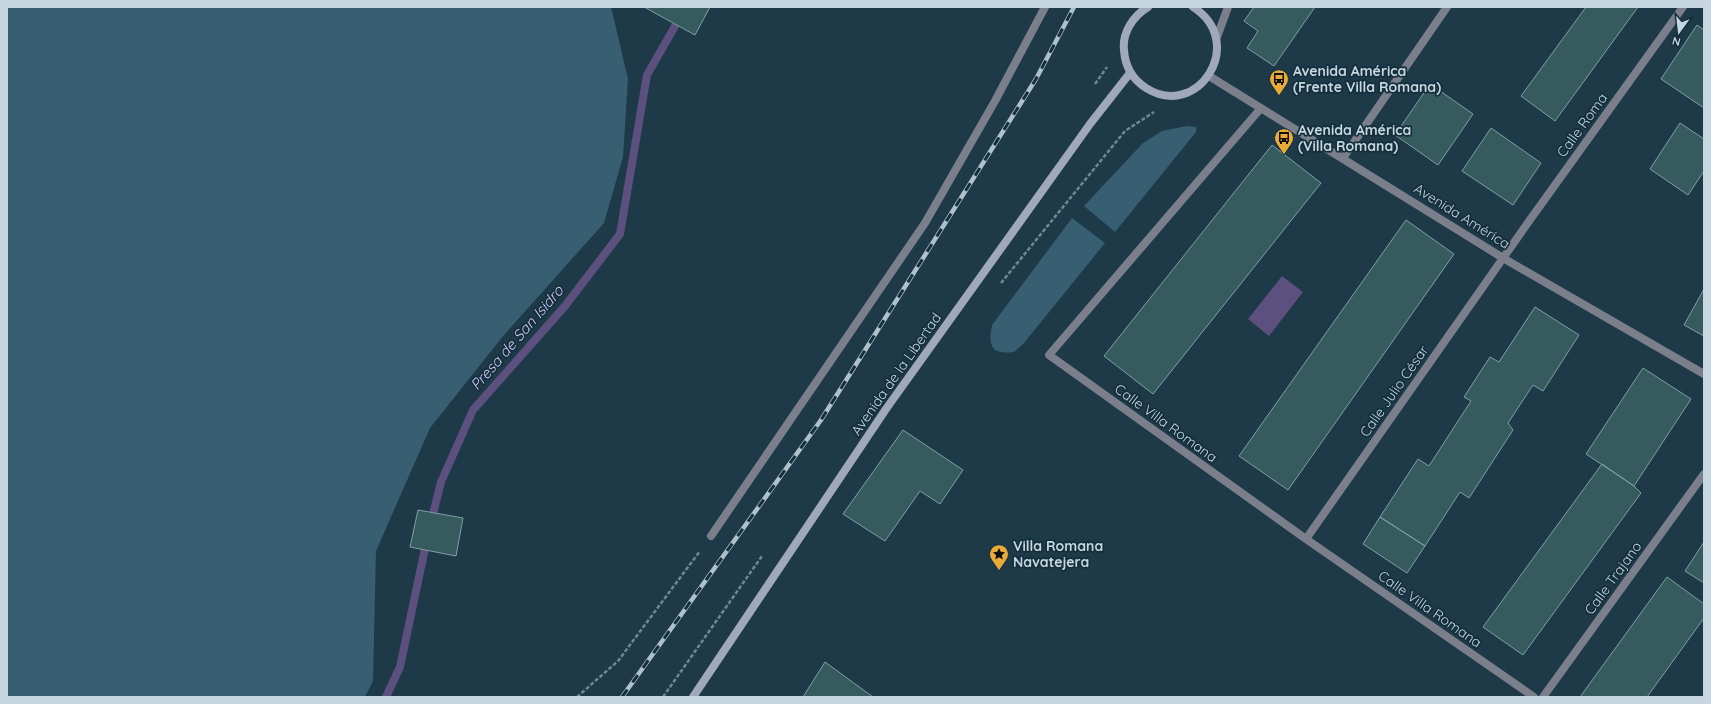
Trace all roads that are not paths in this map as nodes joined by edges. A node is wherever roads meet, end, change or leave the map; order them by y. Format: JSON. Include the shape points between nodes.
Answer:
{"nodes":[{"id":1,"x":1045,"y":7,"type":"edge"},
{"id":2,"x":1148,"y":7,"type":"edge"},
{"id":3,"x":1193,"y":7,"type":"edge"},
{"id":4,"x":1228,"y":7,"type":"edge"},
{"id":5,"x":1447,"y":7,"type":"edge"},
{"id":6,"x":1683,"y":7,"type":"edge"},
{"id":7,"x":1217,"y":37,"type":"junction"},
{"id":8,"x":1130,"y":73,"type":"junction"},
{"id":9,"x":1209,"y":76,"type":"junction"},
{"id":10,"x":1261,"y":108,"type":"junction"},
{"id":11,"x":1343,"y":158,"type":"junction"},
{"id":12,"x":1503,"y":258,"type":"junction"},
{"id":13,"x":1704,"y":374,"type":"edge"},
{"id":14,"x":1704,"y":474,"type":"edge"},
{"id":15,"x":711,"y":536,"type":"road end"},
{"id":16,"x":1306,"y":539,"type":"junction"},
{"id":17,"x":693,"y":697,"type":"edge"},
{"id":18,"x":1534,"y":697,"type":"edge"},
{"id":19,"x":1543,"y":697,"type":"edge"}],
"edges":[{"from":1,"to":15,"type":"street","via":[[925,223]]},
{"from":2,"to":8,"type":"main road","via":[[1134,18],[1126,31],[1123,46]]},
{"from":3,"to":7,"type":"main road","via":[[1203,13]]},
{"from":4,"to":7,"type":"street"},
{"from":5,"to":11,"type":"street"},
{"from":6,"to":12,"type":"street","name":"Calle Roma"},
{"from":7,"to":9,"type":"main road","via":[[1216,61]]},
{"from":8,"to":9,"type":"main road","via":[[1151,91],[1164,95],[1192,91]]},
{"from":8,"to":17,"type":"main road","name":"Avenida de la Libertad","via":[[1090,124],[886,409]]},
{"from":9,"to":10,"type":"street","name":"Avenida América"},
{"from":10,"to":11,"type":"street","name":"Avenida América"},
{"from":10,"to":16,"type":"street","name":"Calle Villa Romana","via":[[1049,355]]},
{"from":11,"to":12,"type":"street","name":"Avenida América"},
{"from":12,"to":13,"type":"street","name":"Avenida América"},
{"from":12,"to":16,"type":"street","name":"Calle Julio César"},
{"from":14,"to":19,"type":"street","name":"Calle Trajano"},
{"from":16,"to":18,"type":"street","name":"Calle Villa Romana"}]}
